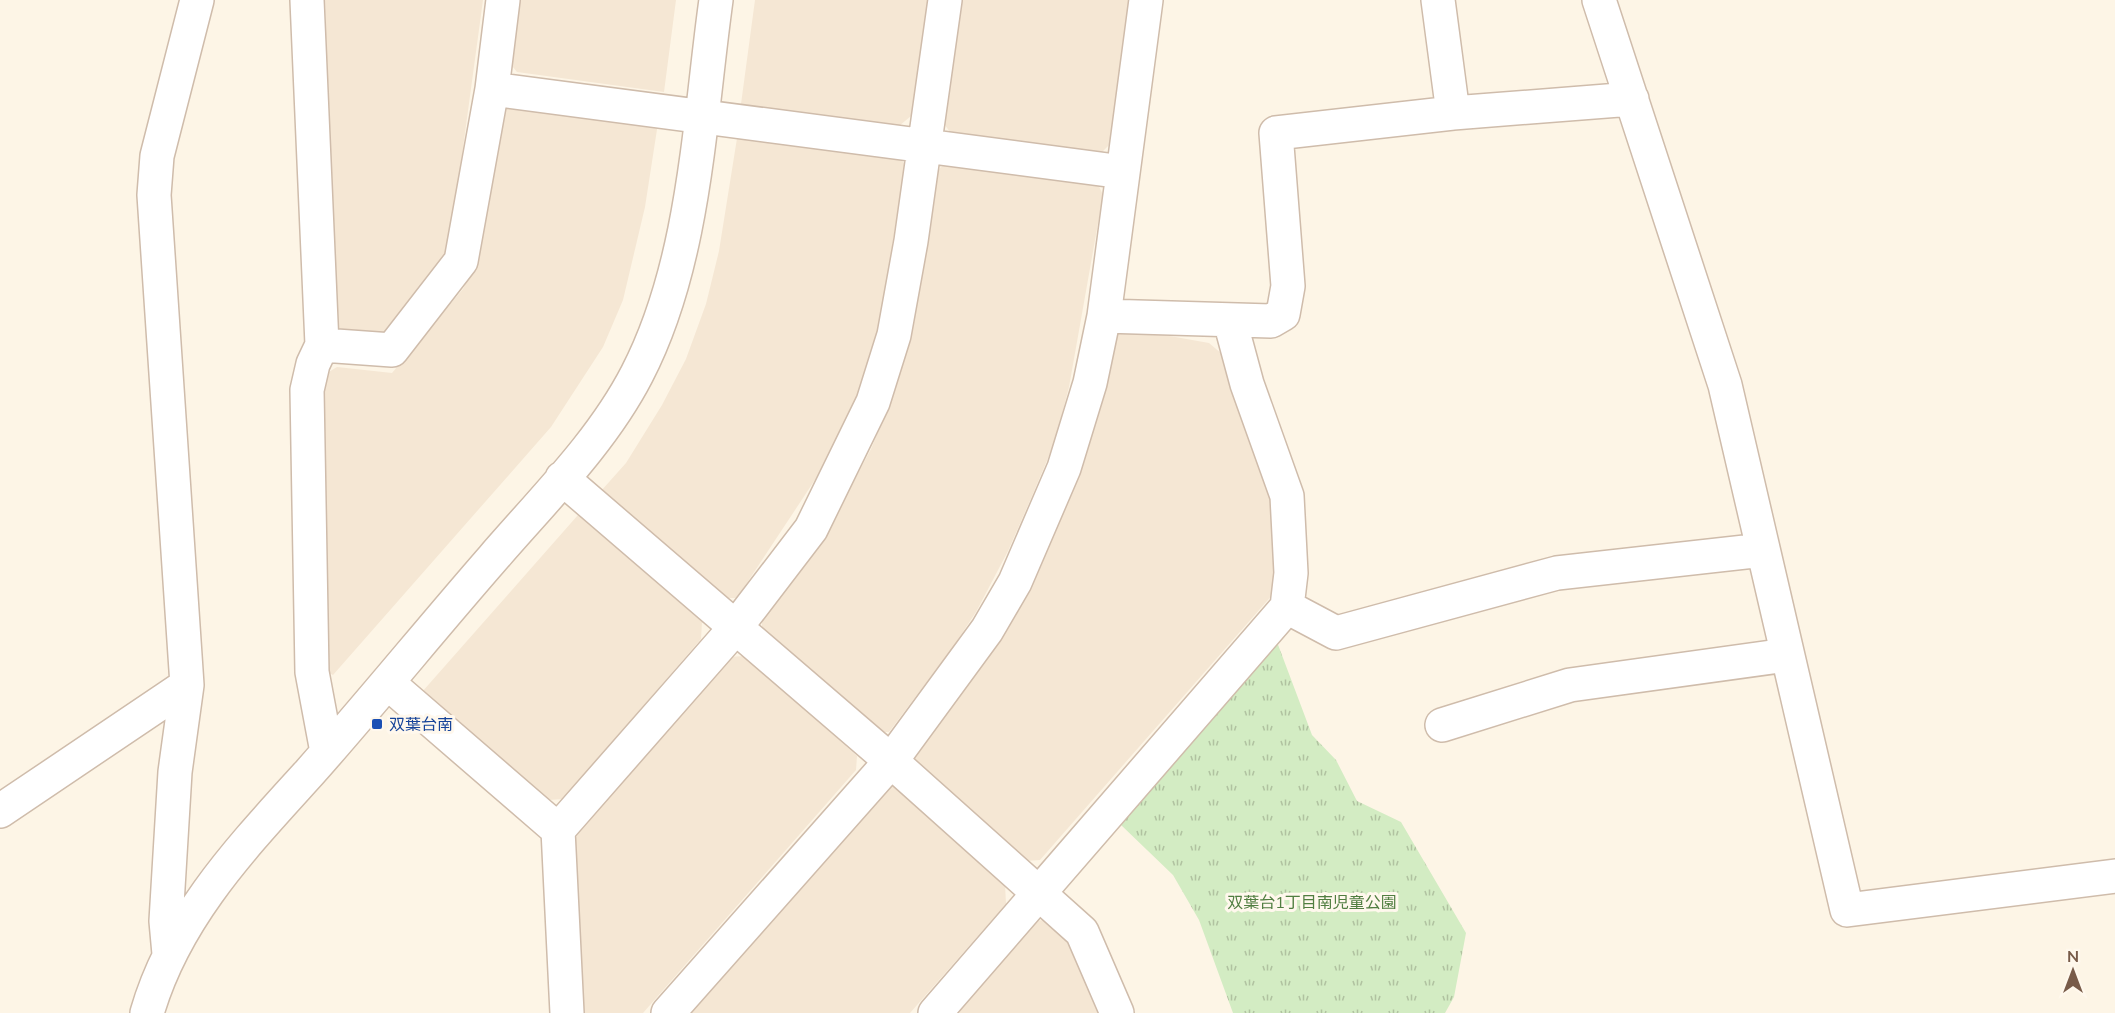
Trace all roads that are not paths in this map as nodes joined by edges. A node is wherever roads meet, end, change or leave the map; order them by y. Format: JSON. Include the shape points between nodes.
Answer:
{"nodes":[{"id":1,"x":197,"y":0,"type":"edge"},
{"id":2,"x":307,"y":0,"type":"edge"},
{"id":3,"x":503,"y":0,"type":"edge"},
{"id":4,"x":716,"y":0,"type":"edge"},
{"id":5,"x":945,"y":0,"type":"edge"},
{"id":6,"x":1146,"y":0,"type":"edge"},
{"id":7,"x":1438,"y":0,"type":"edge"},
{"id":8,"x":1599,"y":0,"type":"edge"},
{"id":9,"x":492,"y":88,"type":"junction"},
{"id":10,"x":1632,"y":99,"type":"junction"},
{"id":11,"x":1453,"y":113,"type":"junction"},
{"id":12,"x":700,"y":116,"type":"junction"},
{"id":13,"x":925,"y":145,"type":"junction"},
{"id":14,"x":1123,"y":172,"type":"junction"},
{"id":15,"x":1104,"y":316,"type":"junction"},
{"id":16,"x":1230,"y":321,"type":"junction"},
{"id":17,"x":322,"y":345,"type":"junction"},
{"id":18,"x":562,"y":478,"type":"junction"},
{"id":19,"x":1763,"y":550,"type":"junction"},
{"id":20,"x":1287,"y":607,"type":"junction"},
{"id":21,"x":736,"y":627,"type":"junction"},
{"id":22,"x":1787,"y":655,"type":"junction"},
{"id":23,"x":388,"y":683,"type":"junction"},
{"id":24,"x":187,"y":685,"type":"junction"},
{"id":25,"x":1442,"y":725,"type":"dead end"},
{"id":26,"x":327,"y":752,"type":"junction"},
{"id":27,"x":891,"y":761,"type":"junction"},
{"id":28,"x":0,"y":811,"type":"edge"},
{"id":29,"x":558,"y":830,"type":"junction"},
{"id":30,"x":2115,"y":876,"type":"edge"},
{"id":31,"x":1039,"y":893,"type":"junction"},
{"id":32,"x":170,"y":954,"type":"junction"},
{"id":33,"x":147,"y":1013,"type":"edge"},
{"id":34,"x":567,"y":1013,"type":"edge"},
{"id":35,"x":668,"y":1013,"type":"edge"},
{"id":36,"x":935,"y":1013,"type":"edge"},
{"id":37,"x":1117,"y":1013,"type":"edge"}],
"edges":[{"from":1,"to":24,"type":"street","via":[[157,156],[154,195]]},
{"from":2,"to":17,"type":"street"},
{"from":3,"to":9,"type":"street"},
{"from":4,"to":12,"type":"street"},
{"from":5,"to":13,"type":"street"},
{"from":6,"to":14,"type":"street"},
{"from":7,"to":11,"type":"street"},
{"from":8,"to":10,"type":"street"},
{"from":9,"to":12,"type":"street"},
{"from":9,"to":17,"type":"street","via":[[461,261],[392,350]]},
{"from":10,"to":11,"type":"street"},
{"from":10,"to":19,"type":"street","via":[[1725,385]]},
{"from":11,"to":16,"type":"street","via":[[1276,133],[1288,286],[1283,314],[1271,321]]},
{"from":12,"to":13,"type":"street"},
{"from":12,"to":18,"type":"street","via":[[692,194],[656,332],[637,375],[607,423]]},
{"from":13,"to":14,"type":"street"},
{"from":13,"to":21,"type":"street","via":[[894,335],[873,402],[811,529]]},
{"from":14,"to":15,"type":"street"},
{"from":15,"to":16,"type":"street"},
{"from":15,"to":27,"type":"street","via":[[1090,383],[1064,468],[1015,582],[987,630]]},
{"from":16,"to":20,"type":"street","via":[[1247,384],[1287,496],[1291,573]]},
{"from":17,"to":26,"type":"street","via":[[307,390],[312,672]]},
{"from":18,"to":21,"type":"street"},
{"from":18,"to":23,"type":"street"},
{"from":19,"to":20,"type":"street","via":[[1557,573],[1336,633]]},
{"from":19,"to":22,"type":"street"},
{"from":20,"to":31,"type":"street"},
{"from":21,"to":27,"type":"street"},
{"from":21,"to":29,"type":"street"},
{"from":22,"to":25,"type":"street","via":[[1570,685]]},
{"from":22,"to":30,"type":"street","via":[[1847,910]]},
{"from":23,"to":26,"type":"street"},
{"from":23,"to":29,"type":"street"},
{"from":24,"to":28,"type":"street"},
{"from":24,"to":32,"type":"street","via":[[173,806],[166,921]]},
{"from":26,"to":32,"type":"street","via":[[232,858],[196,906]]},
{"from":27,"to":31,"type":"street"},
{"from":27,"to":35,"type":"street"},
{"from":29,"to":34,"type":"street"},
{"from":31,"to":36,"type":"street"},
{"from":31,"to":37,"type":"street","via":[[1082,932]]},
{"from":32,"to":33,"type":"street"}]}
